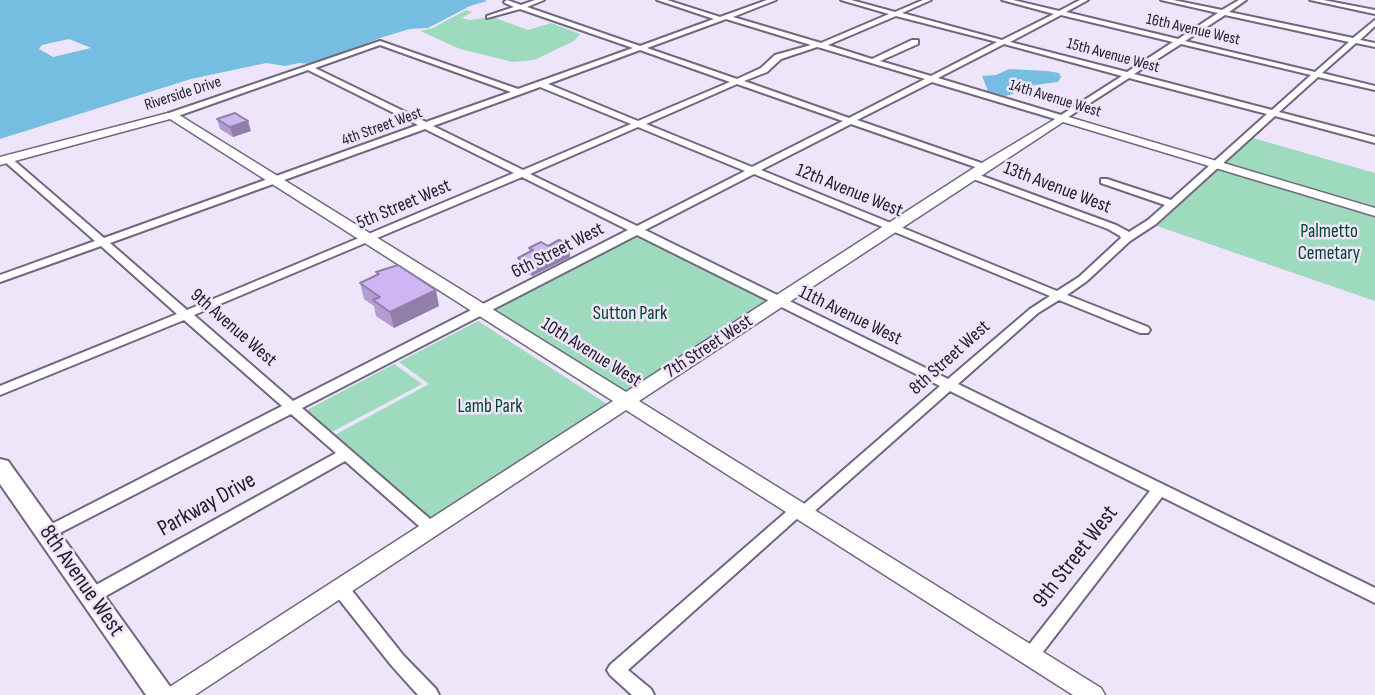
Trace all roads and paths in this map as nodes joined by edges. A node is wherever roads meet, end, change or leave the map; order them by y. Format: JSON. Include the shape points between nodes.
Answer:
{"nodes":[{"id":1,"x":541,"y":0,"type":"edge"},
{"id":2,"x":660,"y":0,"type":"edge"},
{"id":3,"x":687,"y":0,"type":"edge"},
{"id":4,"x":773,"y":0,"type":"edge"},
{"id":5,"x":844,"y":0,"type":"edge"},
{"id":6,"x":928,"y":0,"type":"edge"},
{"id":7,"x":1004,"y":0,"type":"edge"},
{"id":8,"x":1085,"y":0,"type":"edge"},
{"id":9,"x":1164,"y":0,"type":"edge"},
{"id":10,"x":1243,"y":0,"type":"edge"},
{"id":11,"x":1313,"y":0,"type":"edge"},
{"id":12,"x":507,"y":2,"type":"dead end"},
{"id":13,"x":674,"y":4,"type":"junction"},
{"id":14,"x":520,"y":6,"type":"junction"},
{"id":15,"x":1375,"y":12,"type":"edge"},
{"id":16,"x":1059,"y":13,"type":"junction"},
{"id":17,"x":1224,"y":13,"type":"junction"},
{"id":18,"x":896,"y":14,"type":"junction"},
{"id":19,"x":489,"y":17,"type":"dead end"},
{"id":20,"x":723,"y":18,"type":"junction"},
{"id":21,"x":1375,"y":22,"type":"edge"},
{"id":22,"x":1180,"y":41,"type":"junction"},
{"id":23,"x":1354,"y":41,"type":"junction"},
{"id":24,"x":915,"y":42,"type":"dead end"},
{"id":25,"x":1003,"y":42,"type":"junction"},
{"id":26,"x":819,"y":45,"type":"junction"},
{"id":27,"x":1375,"y":45,"type":"edge"},
{"id":28,"x":373,"y":46,"type":"joint"},
{"id":29,"x":640,"y":48,"type":"junction"},
{"id":30,"x":873,"y":61,"type":"junction"},
{"id":31,"x":309,"y":68,"type":"junction"},
{"id":32,"x":1317,"y":74,"type":"junction"},
{"id":33,"x":1128,"y":75,"type":"junction"},
{"id":34,"x":931,"y":79,"type":"junction"},
{"id":35,"x":737,"y":82,"type":"junction"},
{"id":36,"x":541,"y":84,"type":"junction"},
{"id":37,"x":1375,"y":88,"type":"edge"},
{"id":38,"x":519,"y":92,"type":"junction"},
{"id":39,"x":1274,"y":113,"type":"junction"},
{"id":40,"x":172,"y":115,"type":"junction"},
{"id":41,"x":1062,"y":118,"type":"junction"},
{"id":42,"x":850,"y":121,"type":"junction"},
{"id":43,"x":638,"y":124,"type":"junction"},
{"id":44,"x":425,"y":126,"type":"junction"},
{"id":45,"x":1375,"y":140,"type":"edge"},
{"id":46,"x":3,"y":160,"type":"edge"},
{"id":47,"x":1217,"y":164,"type":"junction"},
{"id":48,"x":753,"y":170,"type":"junction"},
{"id":49,"x":978,"y":171,"type":"junction"},
{"id":50,"x":521,"y":173,"type":"junction"},
{"id":51,"x":274,"y":180,"type":"junction"},
{"id":52,"x":1104,"y":181,"type":"dead end"},
{"id":53,"x":1173,"y":204,"type":"junction"},
{"id":54,"x":1375,"y":212,"type":"edge"},
{"id":55,"x":892,"y":227,"type":"junction"},
{"id":56,"x":636,"y":230,"type":"junction"},
{"id":57,"x":1126,"y":238,"type":"junction"},
{"id":58,"x":369,"y":239,"type":"junction"},
{"id":59,"x":103,"y":242,"type":"junction"},
{"id":60,"x":0,"y":279,"type":"edge"},
{"id":61,"x":1058,"y":295,"type":"junction"},
{"id":62,"x":779,"y":301,"type":"junction"},
{"id":63,"x":482,"y":309,"type":"junction"},
{"id":64,"x":186,"y":316,"type":"junction"},
{"id":65,"x":1144,"y":330,"type":"dead end"},
{"id":66,"x":951,"y":385,"type":"junction"},
{"id":67,"x":0,"y":391,"type":"edge"},
{"id":68,"x":627,"y":401,"type":"junction"},
{"id":69,"x":292,"y":407,"type":"junction"},
{"id":70,"x":346,"y":454,"type":"junction"},
{"id":71,"x":0,"y":467,"type":"edge"},
{"id":72,"x":1160,"y":489,"type":"junction"},
{"id":73,"x":801,"y":511,"type":"junction"},
{"id":74,"x":432,"y":529,"type":"junction"},
{"id":75,"x":47,"y":533,"type":"junction"},
{"id":76,"x":341,"y":588,"type":"junction"},
{"id":77,"x":92,"y":596,"type":"junction"},
{"id":78,"x":1375,"y":596,"type":"edge"},
{"id":79,"x":1030,"y":656,"type":"junction"},
{"id":80,"x":1088,"y":694,"type":"edge"},
{"id":81,"x":162,"y":695,"type":"edge"},
{"id":82,"x":176,"y":695,"type":"edge"},
{"id":83,"x":430,"y":695,"type":"edge"},
{"id":84,"x":645,"y":695,"type":"edge"}],
"edges":[{"from":1,"to":14,"type":"street"},
{"from":2,"to":13,"type":"street","name":"14th Avenue West"},
{"from":3,"to":13,"type":"street"},
{"from":4,"to":20,"type":"street","name":"4th Street West"},
{"from":5,"to":18,"type":"street","name":"15th Avenue West"},
{"from":6,"to":18,"type":"street","name":"5th Street West"},
{"from":7,"to":16,"type":"street","name":"16th Avenue West"},
{"from":8,"to":16,"type":"street","name":"6th Street West"},
{"from":9,"to":17,"type":"street"},
{"from":10,"to":17,"type":"street","name":"7th Street West"},
{"from":11,"to":15,"type":"street"},
{"from":12,"to":14,"type":"street","name":"13th Avenue West"},
{"from":13,"to":20,"type":"street","name":"14th Avenue West"},
{"from":14,"to":19,"type":"street"},
{"from":14,"to":29,"type":"street","name":"13th Avenue West"},
{"from":16,"to":22,"type":"street","name":"16th Avenue West"},
{"from":16,"to":25,"type":"street","name":"6th Street West"},
{"from":17,"to":22,"type":"street","name":"7th Street West"},
{"from":17,"to":23,"type":"street"},
{"from":18,"to":25,"type":"street","name":"15th Avenue West"},
{"from":18,"to":26,"type":"street","name":"5th Street West"},
{"from":20,"to":26,"type":"street","name":"14th Avenue West"},
{"from":20,"to":29,"type":"street","name":"4th Street West"},
{"from":21,"to":23,"type":"street","name":"8th Street West"},
{"from":22,"to":32,"type":"street","name":"16th Avenue West"},
{"from":22,"to":33,"type":"street","name":"7th Street West"},
{"from":23,"to":27,"type":"street"},
{"from":23,"to":32,"type":"street","name":"8th Street West"},
{"from":24,"to":30,"type":"street"},
{"from":25,"to":33,"type":"street","name":"15th Avenue West"},
{"from":25,"to":34,"type":"street","name":"6th Street West"},
{"from":26,"to":30,"type":"street","name":"14th Avenue West"},
{"from":26,"to":35,"type":"street","name":"5th Street West","via":[[778,57],[764,70]]},
{"from":28,"to":31,"type":"street","name":"Riverside Drive"},
{"from":28,"to":38,"type":"street","via":[[386,44]]},
{"from":29,"to":35,"type":"street","name":"13th Avenue West"},
{"from":29,"to":36,"type":"street","name":"4th Street West"},
{"from":30,"to":34,"type":"street","name":"14th Avenue West"},
{"from":31,"to":40,"type":"street","name":"Riverside Drive"},
{"from":31,"to":44,"type":"street","name":"11th Avenue West"},
{"from":32,"to":37,"type":"street","name":"16th Avenue West"},
{"from":32,"to":39,"type":"street","name":"8th Street West"},
{"from":33,"to":39,"type":"street","name":"15th Avenue West"},
{"from":33,"to":41,"type":"street","name":"7th Street West"},
{"from":34,"to":41,"type":"street","name":"14th Avenue West"},
{"from":34,"to":42,"type":"street","name":"6th Street West"},
{"from":35,"to":42,"type":"street","name":"13th Avenue West"},
{"from":35,"to":43,"type":"street","name":"5th Street West"},
{"from":36,"to":38,"type":"street","name":"4th Street West"},
{"from":36,"to":43,"type":"street","name":"12th Avenue West"},
{"from":38,"to":44,"type":"street","name":"4th Street West"},
{"from":39,"to":45,"type":"street","name":"15th Avenue West"},
{"from":39,"to":47,"type":"street","name":"8th Street West"},
{"from":40,"to":46,"type":"street","name":"Riverside Drive"},
{"from":40,"to":51,"type":"street","name":"10th Avenue West"},
{"from":41,"to":47,"type":"street","name":"14th Avenue West"},
{"from":41,"to":49,"type":"street","name":"7th Street West"},
{"from":42,"to":48,"type":"street","name":"6th Street West"},
{"from":42,"to":49,"type":"street","name":"13th Avenue West"},
{"from":43,"to":48,"type":"street","name":"12th Avenue West"},
{"from":43,"to":50,"type":"street","name":"5th Street West"},
{"from":44,"to":50,"type":"street","name":"11th Avenue West"},
{"from":44,"to":51,"type":"street","name":"4th Street West"},
{"from":46,"to":59,"type":"street","name":"9th Avenue West"},
{"from":47,"to":53,"type":"street","name":"8th Street West"},
{"from":47,"to":54,"type":"street","name":"14th Avenue West"},
{"from":48,"to":55,"type":"street","name":"12th Avenue West"},
{"from":48,"to":56,"type":"street","name":"6th Street West"},
{"from":49,"to":55,"type":"street","name":"7th Street West"},
{"from":49,"to":57,"type":"street","name":"13th Avenue West","via":[[1112,227]]},
{"from":50,"to":56,"type":"street","name":"11th Avenue West"},
{"from":50,"to":58,"type":"street","name":"5th Street West"},
{"from":51,"to":58,"type":"street","name":"10th Avenue West"},
{"from":51,"to":59,"type":"street","name":"4th Street West"},
{"from":52,"to":53,"type":"street"},
{"from":53,"to":57,"type":"street","name":"8th Street West"},
{"from":55,"to":61,"type":"street","name":"12th Avenue West"},
{"from":55,"to":62,"type":"street","name":"7th Street West"},
{"from":56,"to":62,"type":"street","name":"11th Avenue West"},
{"from":56,"to":63,"type":"street","name":"6th Street West"},
{"from":57,"to":61,"type":"street","name":"8th Street West","via":[[1083,279]]},
{"from":58,"to":63,"type":"street","name":"10th Avenue West"},
{"from":58,"to":64,"type":"street","name":"5th Street West"},
{"from":59,"to":60,"type":"street","name":"4th Street West"},
{"from":59,"to":64,"type":"street","name":"9th Avenue West"},
{"from":61,"to":65,"type":"street","name":"12th Avenue West"},
{"from":61,"to":66,"type":"street","name":"8th Street West"},
{"from":62,"to":66,"type":"street","name":"11th Avenue West"},
{"from":62,"to":68,"type":"street","name":"7th Street West"},
{"from":63,"to":68,"type":"street","name":"10th Avenue West"},
{"from":63,"to":69,"type":"street","name":"6th Street West"},
{"from":64,"to":67,"type":"street","name":"5th Street West"},
{"from":64,"to":69,"type":"street","name":"9th Avenue West"},
{"from":66,"to":72,"type":"street","name":"11th Avenue West"},
{"from":66,"to":73,"type":"street","name":"8th Street West"},
{"from":68,"to":73,"type":"street","name":"10th Avenue West"},
{"from":68,"to":74,"type":"street","name":"7th Street West"},
{"from":69,"to":70,"type":"street","name":"9th Avenue West"},
{"from":69,"to":75,"type":"street","name":"6th Street West"},
{"from":70,"to":74,"type":"street","name":"9th Avenue West"},
{"from":70,"to":77,"type":"street","name":"Parkway Drive"},
{"from":71,"to":75,"type":"main road","name":"8th Avenue West"},
{"from":72,"to":78,"type":"street","name":"11th Avenue West"},
{"from":72,"to":79,"type":"street","name":"9th Street West"},
{"from":73,"to":79,"type":"street","name":"10th Avenue West"},
{"from":73,"to":84,"type":"street","name":"8th Street West","via":[[616,670]]},
{"from":74,"to":76,"type":"street","name":"7th Street West"},
{"from":75,"to":77,"type":"main road","name":"8th Avenue West"},
{"from":76,"to":82,"type":"street","name":"7th Street West"},
{"from":76,"to":83,"type":"street"},
{"from":77,"to":81,"type":"main road","name":"8th Avenue West"},
{"from":79,"to":80,"type":"street","name":"10th Avenue West"}]}
